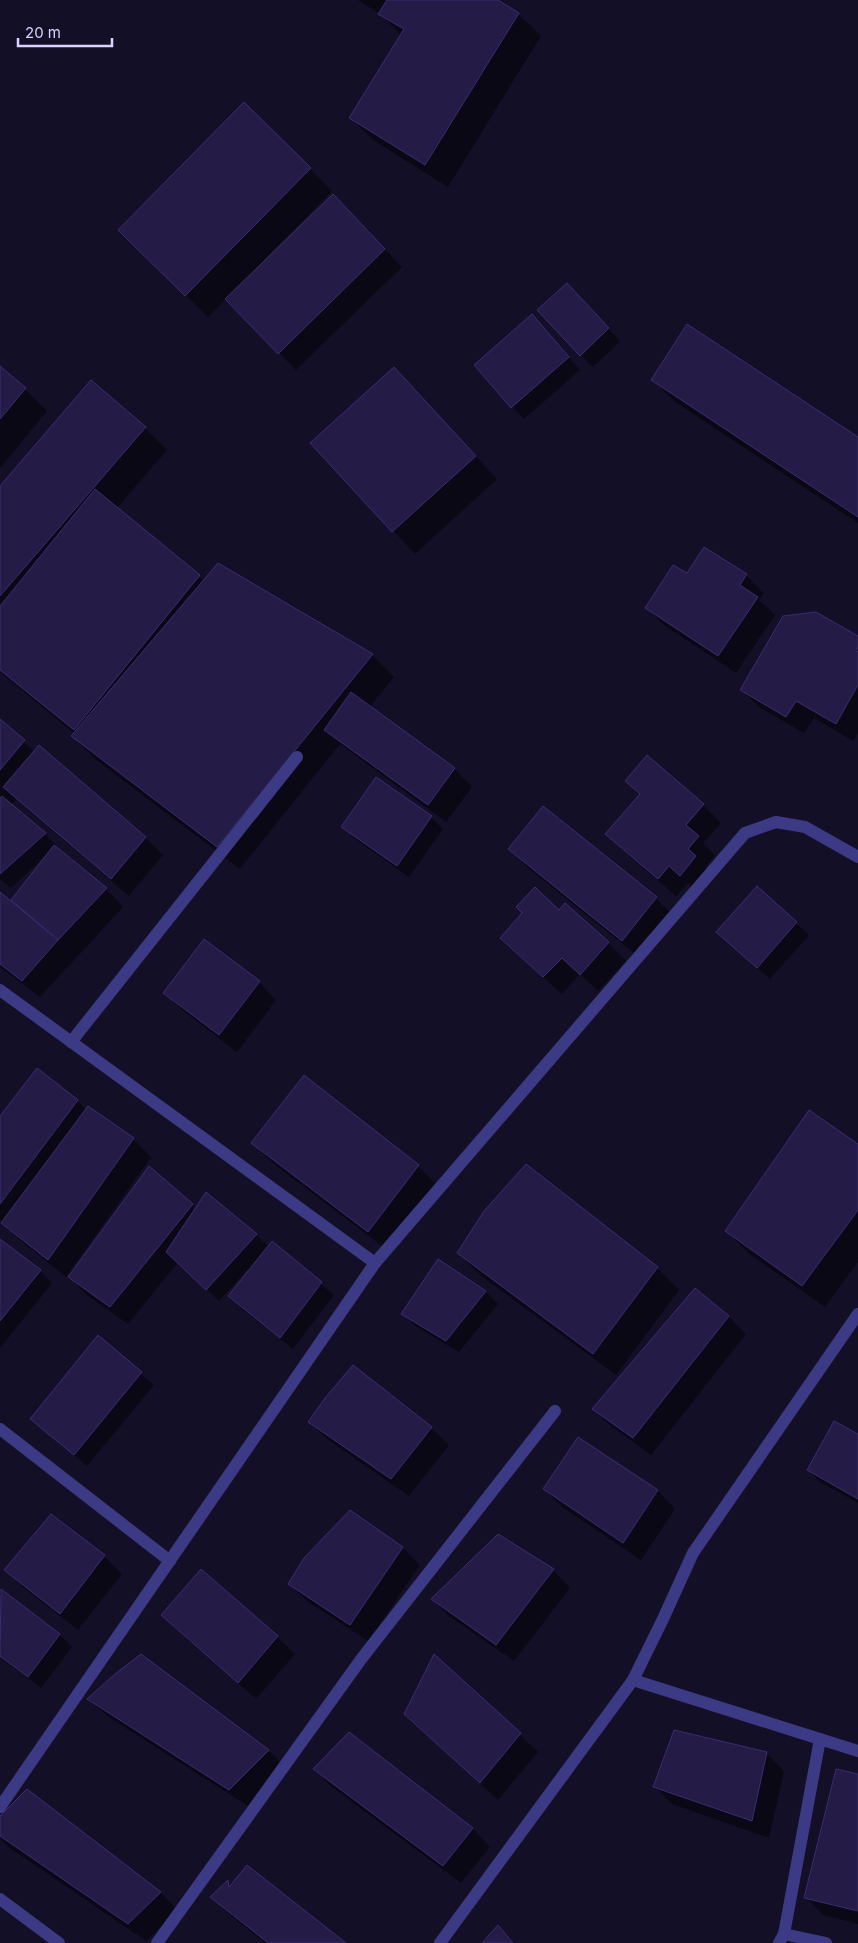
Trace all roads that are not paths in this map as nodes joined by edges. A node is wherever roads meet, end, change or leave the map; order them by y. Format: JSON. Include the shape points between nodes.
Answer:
{"nodes":[{"id":1,"x":297,"y":757,"type":"dead end"},
{"id":2,"x":858,"y":857,"type":"edge"},
{"id":3,"x":0,"y":990,"type":"edge"},
{"id":4,"x":71,"y":1042,"type":"junction"},
{"id":5,"x":375,"y":1264,"type":"junction"},
{"id":6,"x":858,"y":1314,"type":"edge"},
{"id":7,"x":555,"y":1411,"type":"dead end"},
{"id":8,"x":0,"y":1429,"type":"edge"},
{"id":9,"x":170,"y":1561,"type":"junction"},
{"id":10,"x":633,"y":1680,"type":"junction"},
{"id":11,"x":820,"y":1739,"type":"junction"},
{"id":12,"x":858,"y":1751,"type":"edge"},
{"id":13,"x":0,"y":1807,"type":"edge"},
{"id":14,"x":0,"y":1899,"type":"edge"},
{"id":15,"x":782,"y":1938,"type":"edge"},
{"id":16,"x":59,"y":1943,"type":"edge"},
{"id":17,"x":157,"y":1943,"type":"edge"},
{"id":18,"x":440,"y":1943,"type":"edge"},
{"id":19,"x":826,"y":1943,"type":"edge"}],
"edges":[{"from":1,"to":4,"type":"street"},
{"from":2,"to":5,"type":"street","via":[[805,827],[776,822],[745,833]]},
{"from":3,"to":4,"type":"street"},
{"from":4,"to":5,"type":"street"},
{"from":5,"to":9,"type":"street"},
{"from":6,"to":10,"type":"street","via":[[693,1553]]},
{"from":7,"to":17,"type":"street","via":[[362,1658]]},
{"from":8,"to":9,"type":"street"},
{"from":9,"to":13,"type":"street"},
{"from":10,"to":11,"type":"street"},
{"from":10,"to":18,"type":"street"},
{"from":11,"to":12,"type":"street"},
{"from":11,"to":15,"type":"street"},
{"from":14,"to":16,"type":"street"},
{"from":15,"to":19,"type":"street"}]}
